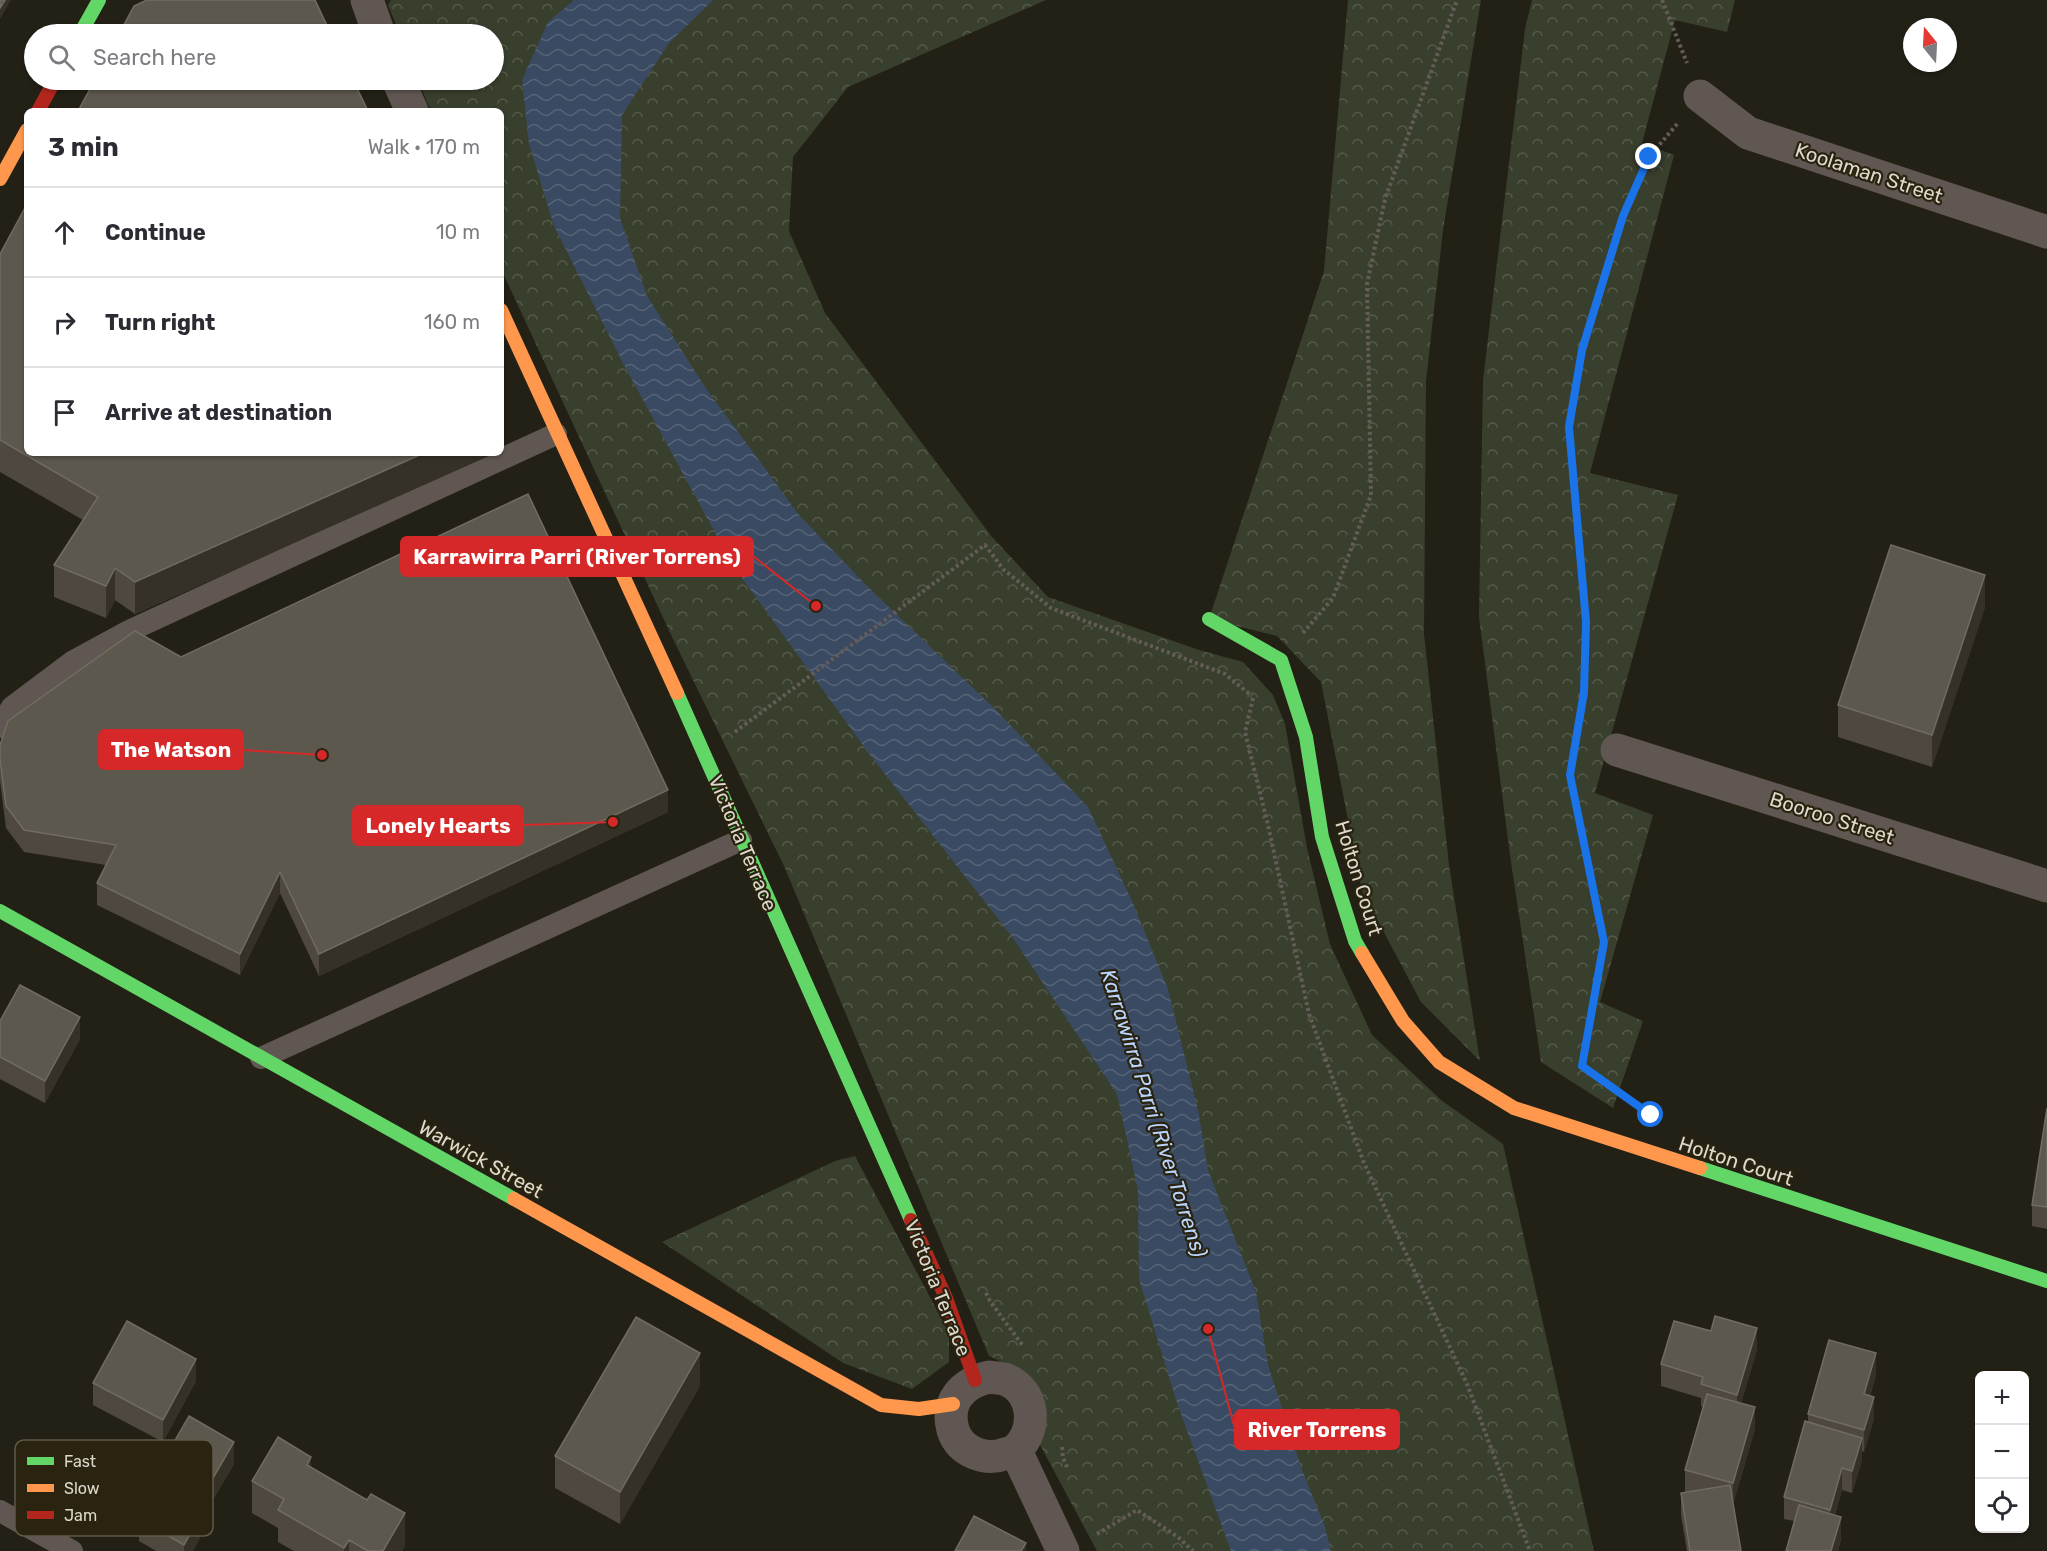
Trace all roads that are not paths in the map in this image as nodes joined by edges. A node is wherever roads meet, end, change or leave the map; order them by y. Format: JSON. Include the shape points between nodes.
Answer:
{"nodes":[{"id":1,"x":99,"y":0,"type":"edge"},
{"id":2,"x":367,"y":0,"type":"edge"},
{"id":3,"x":86,"y":24,"type":"edge"},
{"id":4,"x":375,"y":24,"type":"edge"},
{"id":5,"x":50,"y":90,"type":"edge"},
{"id":6,"x":403,"y":90,"type":"edge"},
{"id":7,"x":1700,"y":96,"type":"road end"},
{"id":8,"x":40,"y":108,"type":"edge"},
{"id":9,"x":411,"y":108,"type":"edge"},
{"id":10,"x":24,"y":135,"type":"edge"},
{"id":11,"x":0,"y":179,"type":"edge"},
{"id":12,"x":2047,"y":232,"type":"edge"},
{"id":13,"x":504,"y":317,"type":"edge"},
{"id":14,"x":556,"y":434,"type":"junction"},
{"id":15,"x":1209,"y":619,"type":"dead end"},
{"id":16,"x":0,"y":727,"type":"edge"},
{"id":17,"x":1617,"y":750,"type":"dead end"},
{"id":18,"x":741,"y":840,"type":"junction"},
{"id":19,"x":2047,"y":886,"type":"edge"},
{"id":20,"x":0,"y":911,"type":"edge"},
{"id":21,"x":261,"y":1058,"type":"junction"},
{"id":22,"x":2047,"y":1281,"type":"edge"},
{"id":23,"x":975,"y":1380,"type":"junction"},
{"id":24,"x":953,"y":1404,"type":"junction"},
{"id":25,"x":1016,"y":1451,"type":"junction"},
{"id":26,"x":0,"y":1511,"type":"edge"},
{"id":27,"x":15,"y":1519,"type":"edge"},
{"id":28,"x":45,"y":1536,"type":"edge"},
{"id":29,"x":72,"y":1551,"type":"edge"},
{"id":30,"x":1063,"y":1551,"type":"edge"}],
"edges":[{"from":1,"to":3,"type":"street"},
{"from":2,"to":4,"type":"street"},
{"from":5,"to":8,"type":"street"},
{"from":6,"to":9,"type":"street"},
{"from":7,"to":12,"type":"street","name":"Koolaman Street","via":[[1748,133]]},
{"from":10,"to":11,"type":"street"},
{"from":13,"to":14,"type":"street","name":"Victoria Terrace"},
{"from":14,"to":16,"type":"lane","via":[[129,631],[72,662],[12,707]]},
{"from":14,"to":18,"type":"street","name":"Victoria Terrace"},
{"from":15,"to":22,"type":"street","name":"Holton Court","via":[[1281,660],[1306,738],[1322,837],[1355,940],[1403,1021],[1439,1062],[1514,1108]]},
{"from":17,"to":19,"type":"street","name":"Booroo Street"},
{"from":18,"to":21,"type":"lane"},
{"from":18,"to":23,"type":"street","name":"Victoria Terrace","via":[[946,1298]]},
{"from":20,"to":21,"type":"street","name":"Warwick Street"},
{"from":21,"to":24,"type":"street","name":"Warwick Street","via":[[880,1405],[920,1409]]},
{"from":23,"to":24,"type":"street","via":[[959,1392]]},
{"from":23,"to":25,"type":"street","via":[[1005,1379],[1027,1398],[1030,1425]]},
{"from":24,"to":25,"type":"street","via":[[953,1429],[964,1446],[984,1456]]},
{"from":25,"to":30,"type":"street"},
{"from":26,"to":27,"type":"lane"},
{"from":28,"to":29,"type":"lane"}]}
